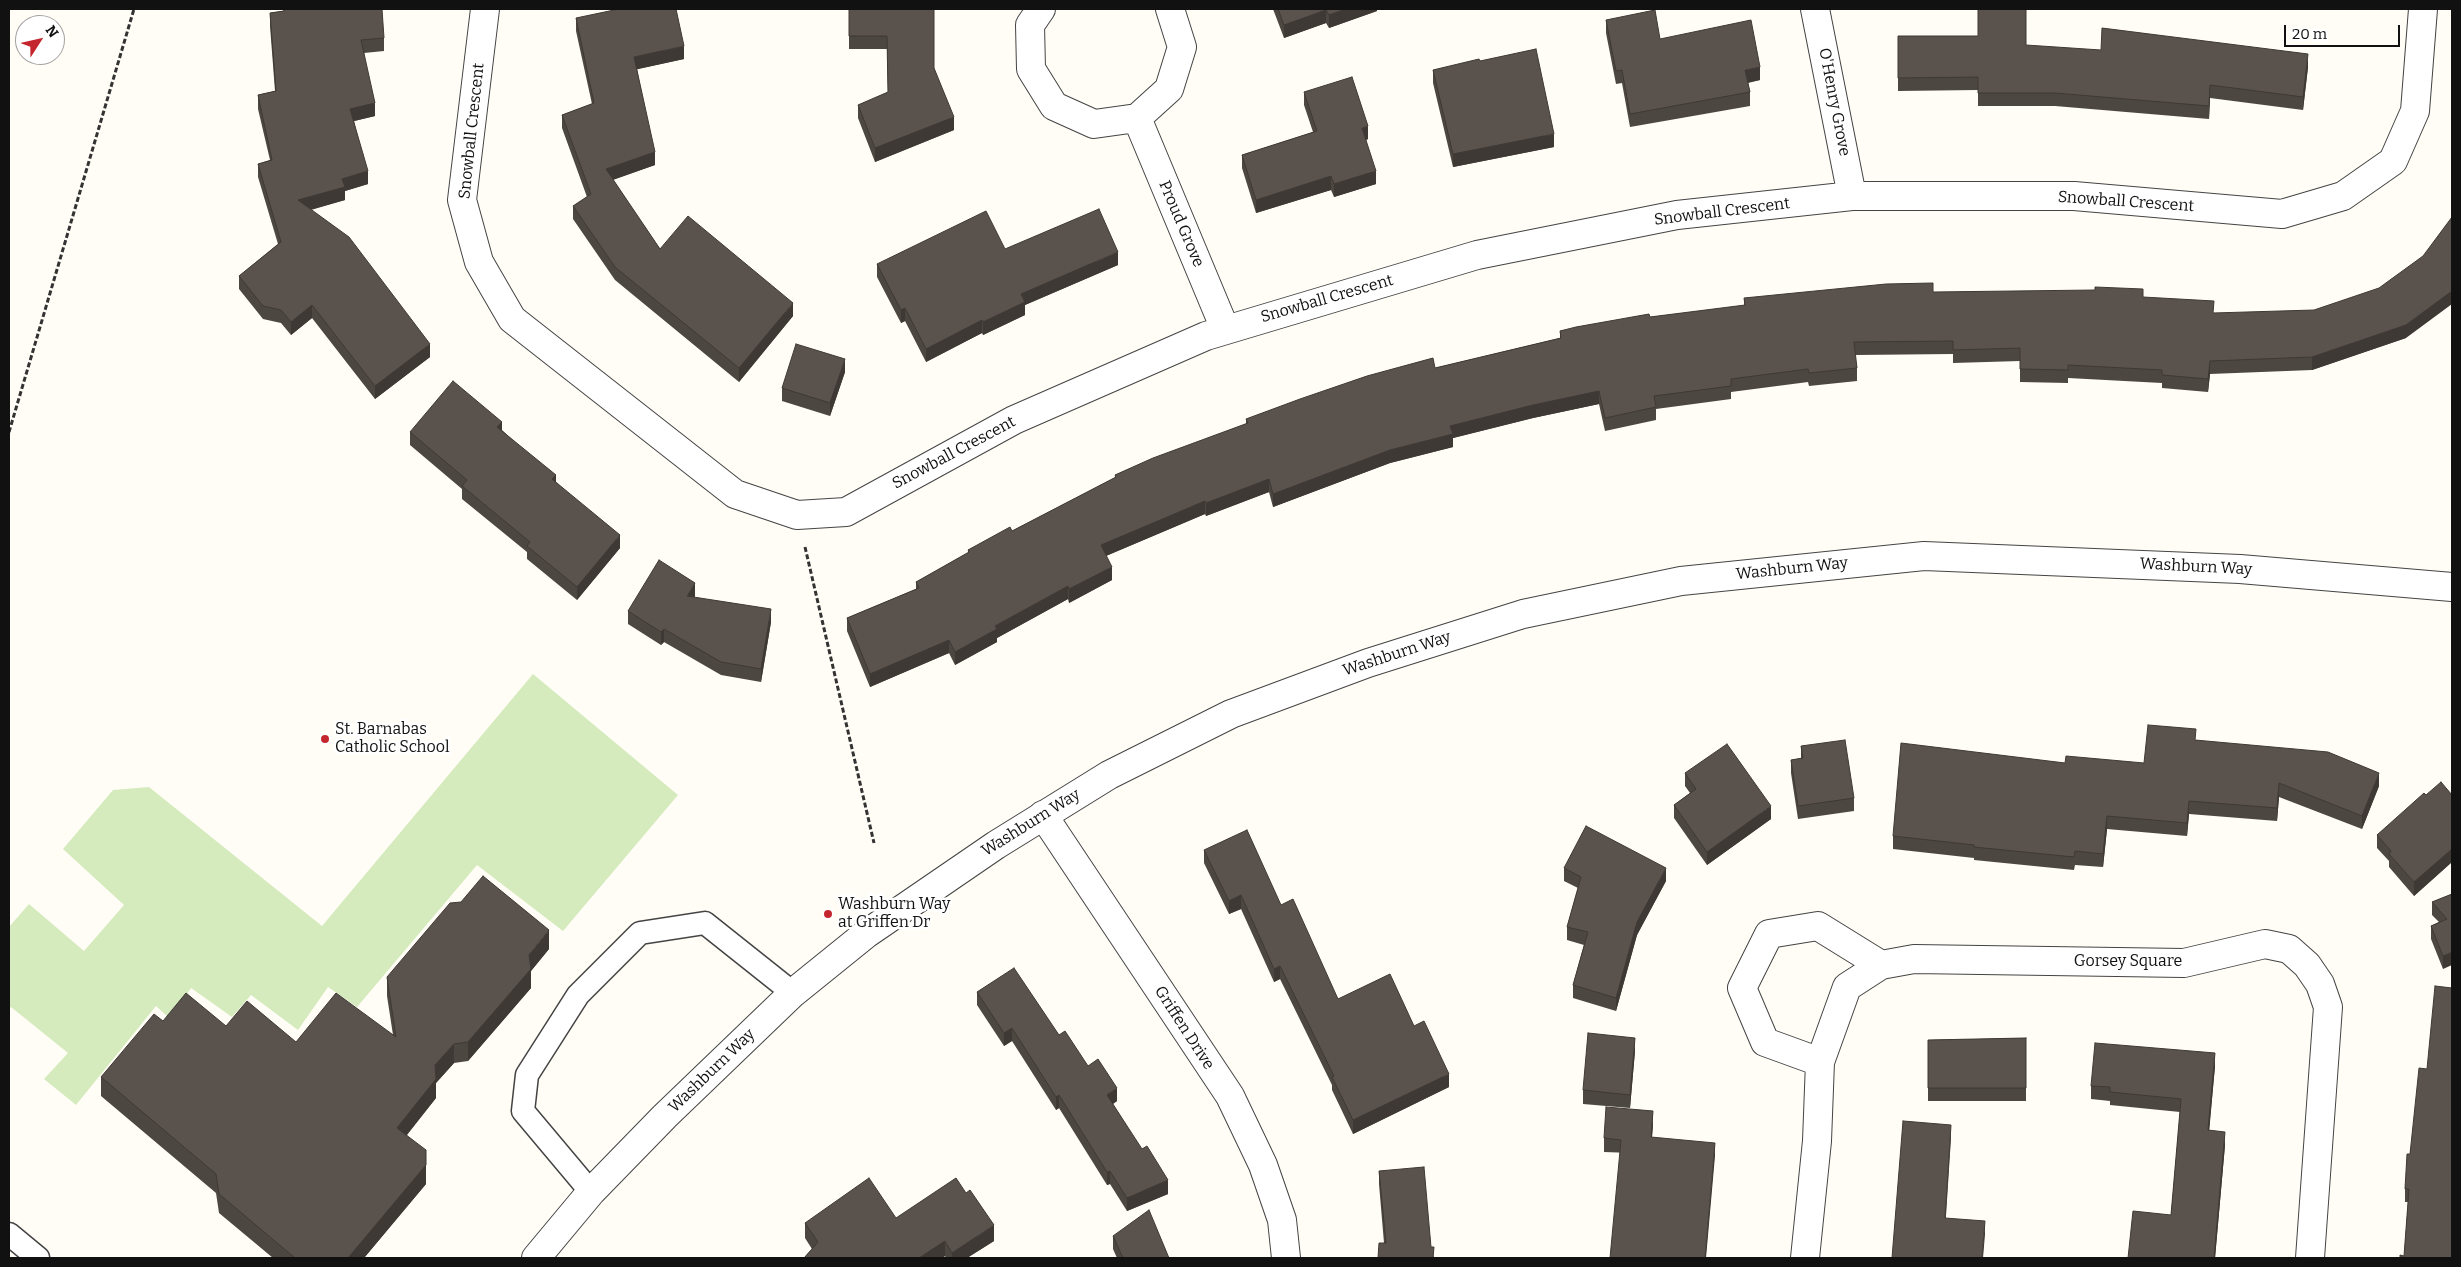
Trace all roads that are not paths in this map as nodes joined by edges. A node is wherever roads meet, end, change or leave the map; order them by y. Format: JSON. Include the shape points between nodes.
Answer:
{"nodes":[{"id":1,"x":485,"y":9,"type":"edge"},
{"id":2,"x":1041,"y":9,"type":"edge"},
{"id":3,"x":1170,"y":9,"type":"edge"},
{"id":4,"x":1815,"y":9,"type":"edge"},
{"id":5,"x":2423,"y":9,"type":"edge"},
{"id":6,"x":1137,"y":118,"type":"junction"},
{"id":7,"x":1852,"y":196,"type":"junction"},
{"id":8,"x":1225,"y":330,"type":"junction"},
{"id":9,"x":2452,"y":587,"type":"edge"},
{"id":10,"x":1043,"y":815,"type":"junction"},
{"id":11,"x":1881,"y":965,"type":"junction"},
{"id":12,"x":793,"y":993,"type":"junction"},
{"id":13,"x":1820,"y":1062,"type":"junction"},
{"id":14,"x":591,"y":1192,"type":"junction"},
{"id":15,"x":9,"y":1234,"type":"edge"},
{"id":16,"x":38,"y":1258,"type":"edge"},
{"id":17,"x":536,"y":1258,"type":"edge"},
{"id":18,"x":1286,"y":1258,"type":"edge"},
{"id":19,"x":1805,"y":1258,"type":"edge"},
{"id":20,"x":2310,"y":1258,"type":"edge"}],
"edges":[{"from":1,"to":8,"type":"street","name":"Snowball Crescent","via":[[462,200],[479,262],[512,319],[735,494],[798,515],[846,512],[1014,420]]},
{"from":2,"to":6,"type":"street","via":[[1030,25],[1030,69],[1054,106],[1094,124]]},
{"from":3,"to":6,"type":"street","via":[[1182,47],[1170,89]]},
{"from":4,"to":7,"type":"street","name":"O'Henry Grove"},
{"from":5,"to":7,"type":"street","name":"Snowball Crescent","via":[[2415,111],[2393,161],[2343,196],[2282,214],[2074,196]]},
{"from":6,"to":8,"type":"street","name":"Proud Grove"},
{"from":7,"to":8,"type":"street","name":"Snowball Crescent","via":[[1677,215],[1477,255]]},
{"from":9,"to":10,"type":"street","name":"Washburn Way","via":[[2240,568],[1924,556],[1681,581],[1523,614],[1368,663],[1231,714],[1109,775]]},
{"from":10,"to":12,"type":"street","name":"Washburn Way","via":[[866,934]]},
{"from":10,"to":18,"type":"street","name":"Griffen Drive","via":[[1230,1096],[1266,1174],[1282,1220]]},
{"from":11,"to":13,"type":"street","name":"Gorsey Square","via":[[1847,987]]},
{"from":11,"to":13,"type":"street","via":[[1818,926],[1769,934],[1742,988],[1765,1042]]},
{"from":11,"to":20,"type":"street","name":"Gorsey Square","via":[[1914,959],[2184,963],[2265,944],[2289,949],[2307,965],[2320,984],[2328,1007]]},
{"from":12,"to":14,"type":"street","name":"Washburn Way"},
{"from":12,"to":14,"type":"lane","via":[[705,923],[640,933],[578,995],[527,1075],[523,1111]]},
{"from":13,"to":19,"type":"street","name":"Gorsey Square","via":[[1817,1141]]},
{"from":14,"to":17,"type":"street","name":"Washburn Way"},
{"from":15,"to":16,"type":"lane"}]}
